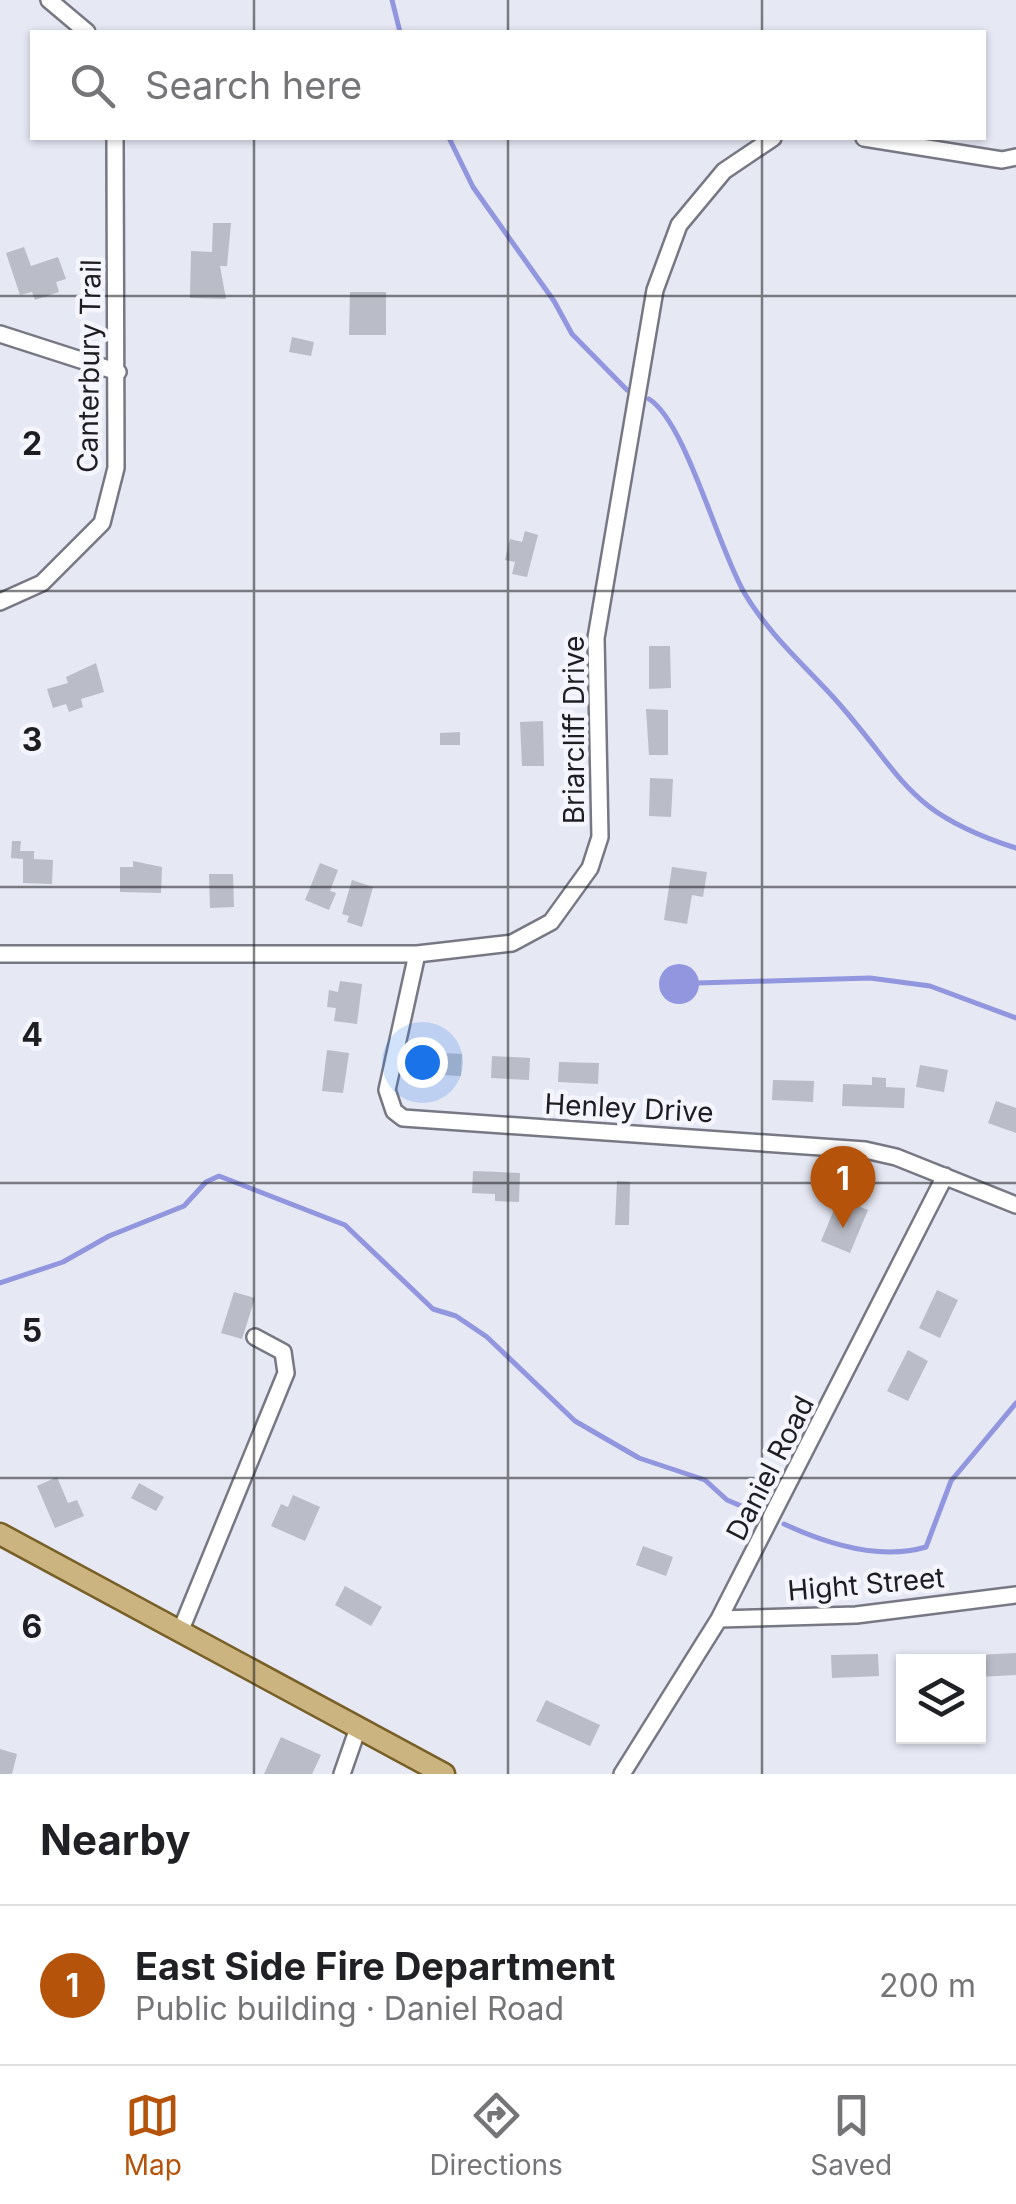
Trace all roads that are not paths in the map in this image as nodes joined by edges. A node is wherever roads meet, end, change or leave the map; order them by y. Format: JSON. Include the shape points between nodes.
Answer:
{"nodes":[{"id":1,"x":49,"y":0,"type":"edge"},
{"id":2,"x":85,"y":30,"type":"edge"},
{"id":3,"x":115,"y":140,"type":"edge"},
{"id":4,"x":770,"y":140,"type":"edge"},
{"id":5,"x":878,"y":140,"type":"edge"},
{"id":6,"x":1009,"y":158,"type":"edge"},
{"id":7,"x":0,"y":334,"type":"edge"},
{"id":8,"x":118,"y":372,"type":"junction"},
{"id":9,"x":0,"y":602,"type":"edge"},
{"id":10,"x":0,"y":954,"type":"edge"},
{"id":11,"x":418,"y":954,"type":"junction"},
{"id":12,"x":944,"y":1176,"type":"junction"},
{"id":13,"x":1016,"y":1205,"type":"edge"},
{"id":14,"x":254,"y":1337,"type":"dead end"},
{"id":15,"x":0,"y":1534,"type":"edge"},
{"id":16,"x":1016,"y":1596,"type":"edge"},
{"id":17,"x":719,"y":1619,"type":"junction"},
{"id":18,"x":180,"y":1632,"type":"junction"},
{"id":19,"x":358,"y":1728,"type":"junction"},
{"id":20,"x":342,"y":1774,"type":"edge"},
{"id":21,"x":444,"y":1774,"type":"edge"},
{"id":22,"x":622,"y":1774,"type":"edge"}],
"edges":[{"from":1,"to":2,"type":"street"},
{"from":3,"to":8,"type":"street","name":"Canterbury Trail"},
{"from":4,"to":11,"type":"street","name":"Briarcliff Drive","via":[[724,171],[679,225],[654,290],[596,638],[602,806],[590,868],[552,922],[532,934],[477,950]]},
{"from":5,"to":6,"type":"street"},
{"from":7,"to":8,"type":"street"},
{"from":8,"to":9,"type":"street","name":"Canterbury Trail","via":[[116,468],[102,523],[42,583]]},
{"from":10,"to":11,"type":"street","name":"Briarcliff Drive"},
{"from":11,"to":12,"type":"street","name":"Henley Drive","via":[[387,1090],[403,1118],[835,1146],[896,1157]]},
{"from":12,"to":13,"type":"street","name":"Henley Drive"},
{"from":12,"to":17,"type":"street","name":"Daniel Road"},
{"from":14,"to":18,"type":"street","via":[[283,1352],[286,1373]]},
{"from":15,"to":18,"type":"main road"},
{"from":16,"to":17,"type":"street","name":"Hight Street","via":[[856,1615]]},
{"from":17,"to":22,"type":"street","name":"Daniel Road"},
{"from":18,"to":19,"type":"main road"},
{"from":19,"to":20,"type":"street"},
{"from":19,"to":21,"type":"main road"}]}
